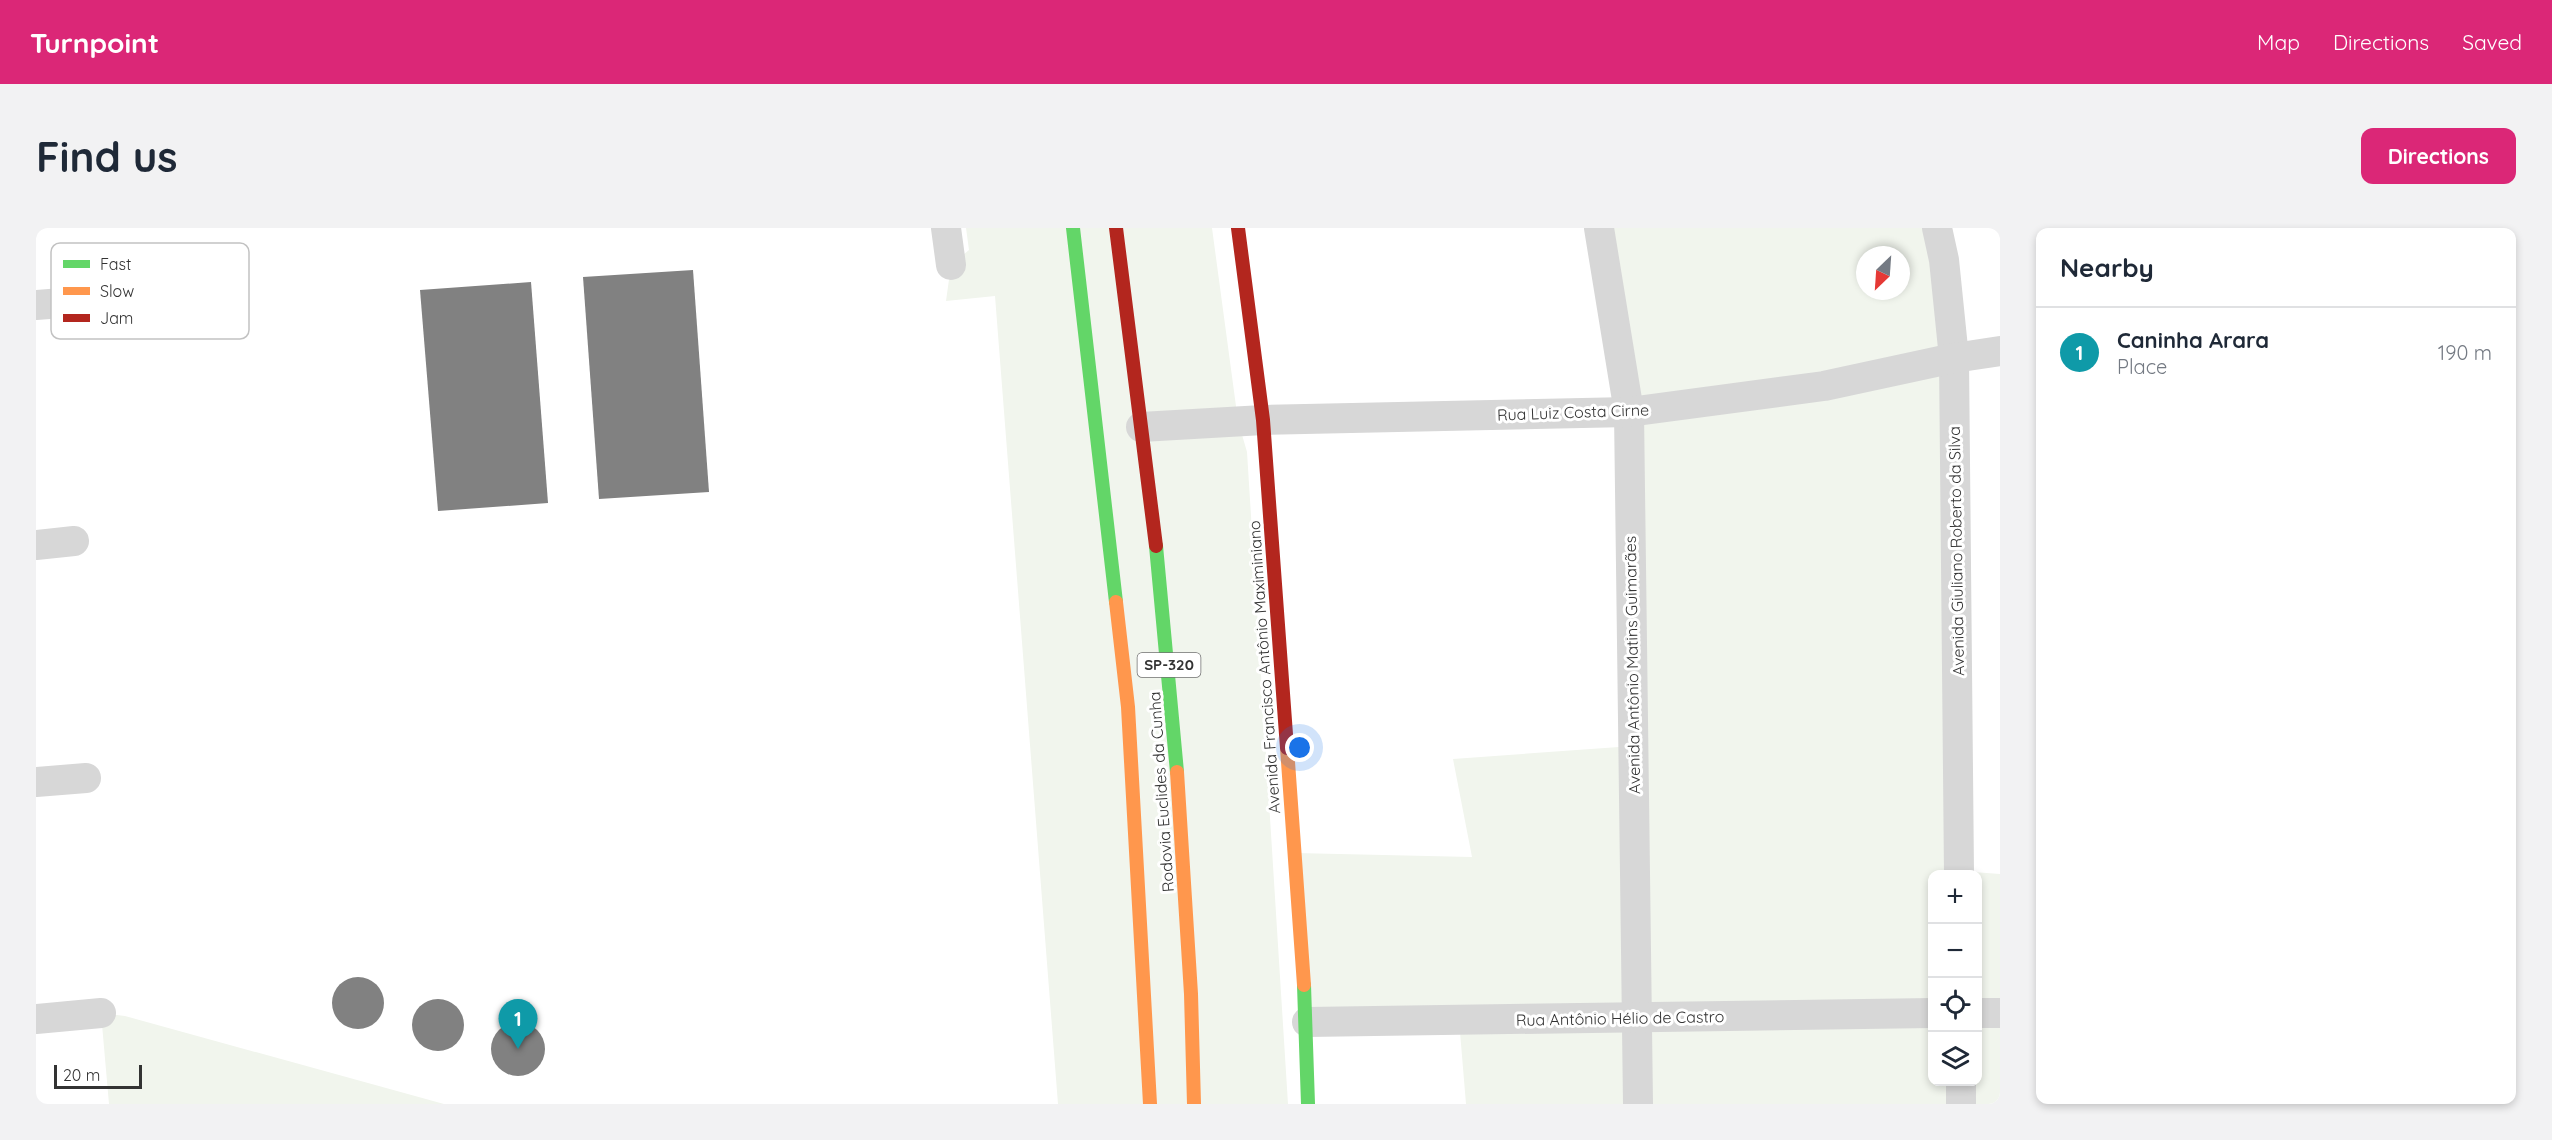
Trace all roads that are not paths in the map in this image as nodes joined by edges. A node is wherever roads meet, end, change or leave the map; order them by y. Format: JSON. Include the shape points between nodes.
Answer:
{"nodes":[{"id":1,"x":946,"y":228,"type":"edge"},
{"id":2,"x":1073,"y":228,"type":"edge"},
{"id":3,"x":1116,"y":228,"type":"edge"},
{"id":4,"x":1238,"y":228,"type":"edge"},
{"id":5,"x":1599,"y":228,"type":"edge"},
{"id":6,"x":1938,"y":228,"type":"edge"},
{"id":7,"x":1061,"y":259,"type":"dead end"},
{"id":8,"x":951,"y":265,"type":"dead end"},
{"id":9,"x":1087,"y":331,"type":"junction"},
{"id":10,"x":2000,"y":351,"type":"edge"},
{"id":11,"x":1954,"y":358,"type":"junction"},
{"id":12,"x":1629,"y":412,"type":"junction"},
{"id":13,"x":1263,"y":420,"type":"junction"},
{"id":14,"x":1141,"y":426,"type":"junction"},
{"id":15,"x":74,"y":541,"type":"dead end"},
{"id":16,"x":36,"y":545,"type":"edge"},
{"id":17,"x":86,"y":778,"type":"dead end"},
{"id":18,"x":36,"y":782,"type":"edge"},
{"id":19,"x":1959,"y":870,"type":"edge"},
{"id":20,"x":101,"y":1013,"type":"dead end"},
{"id":21,"x":1928,"y":1013,"type":"edge"},
{"id":22,"x":1982,"y":1013,"type":"edge"},
{"id":23,"x":2000,"y":1013,"type":"edge"},
{"id":24,"x":1636,"y":1018,"type":"junction"},
{"id":25,"x":36,"y":1019,"type":"edge"},
{"id":26,"x":1306,"y":1022,"type":"junction"},
{"id":27,"x":1961,"y":1086,"type":"edge"},
{"id":28,"x":1150,"y":1104,"type":"edge"},
{"id":29,"x":1194,"y":1104,"type":"edge"},
{"id":30,"x":1308,"y":1104,"type":"edge"},
{"id":31,"x":1638,"y":1104,"type":"edge"},
{"id":32,"x":1961,"y":1104,"type":"edge"}],
"edges":[{"from":1,"to":8,"type":"street"},
{"from":2,"to":9,"type":"main road","name":"Rodovia Euclides da Cunha","number":"SP-320"},
{"from":3,"to":14,"type":"main road","name":"Rodovia Euclides da Cunha","number":"SP-320"},
{"from":4,"to":13,"type":"main road","name":"Avenida Francisco Antônio Maximiniano"},
{"from":5,"to":12,"type":"street","name":"Avenida Antônio Matins Guimarães"},
{"from":6,"to":11,"type":"street","name":"Avenida Giuliano Roberto da Silva"},
{"from":7,"to":9,"type":"main road"},
{"from":9,"to":28,"type":"main road","name":"Rodovia Euclides da Cunha","number":"SP-320","via":[[1128,707]]},
{"from":10,"to":11,"type":"street","name":"Rua Luiz Costa Cirne"},
{"from":11,"to":12,"type":"street","name":"Rua Luiz Costa Cirne","via":[[1824,386]]},
{"from":11,"to":19,"type":"street","name":"Avenida Giuliano Roberto da Silva"},
{"from":12,"to":13,"type":"street","name":"Rua Luiz Costa Cirne"},
{"from":12,"to":24,"type":"street","name":"Avenida Antônio Matins Guimarães"},
{"from":13,"to":14,"type":"street","name":"Rua Luiz Costa Cirne"},
{"from":13,"to":26,"type":"main road","name":"Avenida Francisco Antônio Maximiniano"},
{"from":14,"to":29,"type":"main road","name":"Rodovia Euclides da Cunha","number":"SP-320","via":[[1175,722]]},
{"from":15,"to":16,"type":"street"},
{"from":17,"to":18,"type":"street"},
{"from":20,"to":25,"type":"street"},
{"from":21,"to":24,"type":"street","name":"Rua Antônio Hélio de Castro"},
{"from":22,"to":23,"type":"street"},
{"from":24,"to":26,"type":"street","name":"Rua Antônio Hélio de Castro"},
{"from":24,"to":31,"type":"street","name":"Avenida Antônio Matins Guimarães"},
{"from":26,"to":30,"type":"main road","name":"Avenida Francisco Antônio Maximiniano"},
{"from":27,"to":32,"type":"street"}]}
